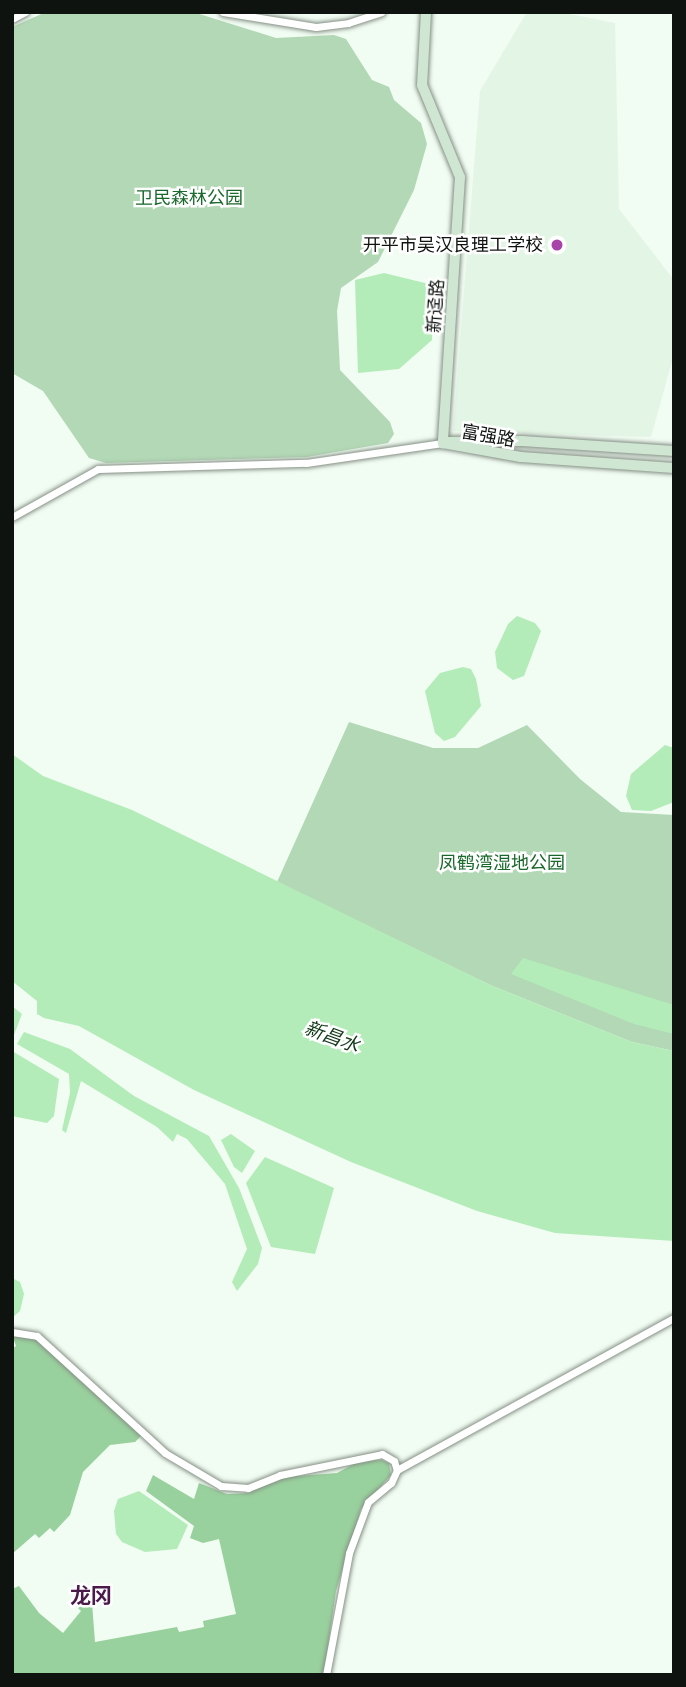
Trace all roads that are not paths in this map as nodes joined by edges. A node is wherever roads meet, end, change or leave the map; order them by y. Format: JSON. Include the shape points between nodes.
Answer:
{"nodes":[{"id":1,"x":25,"y":12,"type":"edge"},
{"id":2,"x":381,"y":12,"type":"edge"},
{"id":3,"x":426,"y":12,"type":"edge"},
{"id":4,"x":225,"y":13,"type":"edge"},
{"id":5,"x":12,"y":19,"type":"edge"},
{"id":6,"x":443,"y":443,"type":"junction"},
{"id":7,"x":674,"y":451,"type":"edge"},
{"id":8,"x":674,"y":468,"type":"edge"},
{"id":9,"x":12,"y":517,"type":"edge"},
{"id":10,"x":674,"y":1318,"type":"edge"},
{"id":11,"x":12,"y":1332,"type":"edge"},
{"id":12,"x":397,"y":1470,"type":"junction"},
{"id":13,"x":326,"y":1675,"type":"edge"}],
"edges":[{"from":1,"to":5,"type":"street"},
{"from":2,"to":4,"type":"street","via":[[316,27]]},
{"from":3,"to":6,"type":"main road","name":"新迳路","via":[[422,85],[460,177]]},
{"from":6,"to":7,"type":"main road","name":"富强路","via":[[522,441]]},
{"from":6,"to":8,"type":"main road","name":"富强路","via":[[521,457]]},
{"from":6,"to":9,"type":"street","via":[[306,463],[98,469]]},
{"from":10,"to":12,"type":"street"},
{"from":11,"to":12,"type":"street","via":[[37,1336],[165,1453],[221,1486],[248,1488],[280,1475],[382,1454],[394,1461]]},
{"from":12,"to":13,"type":"street","via":[[391,1483],[368,1502],[352,1543],[333,1618]]}]}
